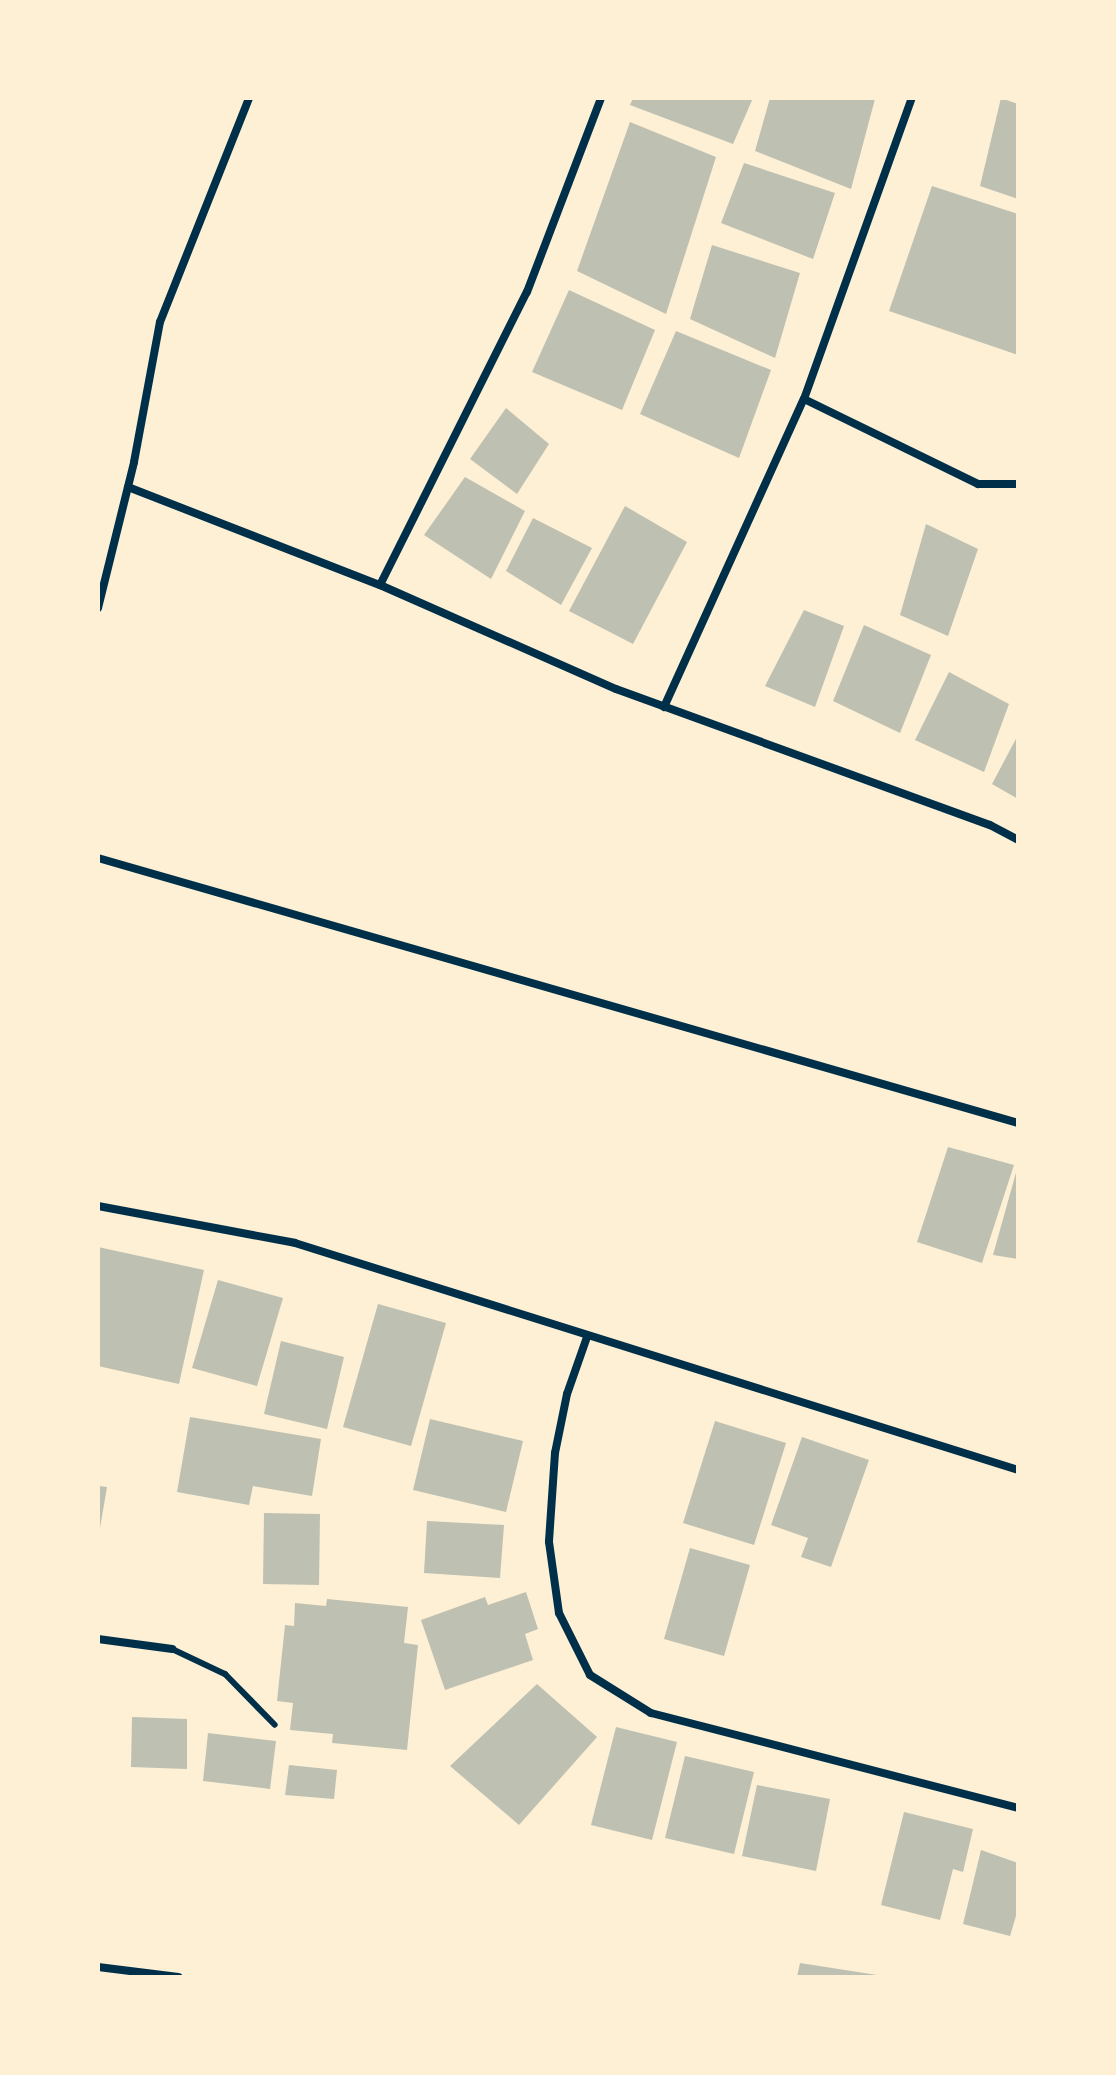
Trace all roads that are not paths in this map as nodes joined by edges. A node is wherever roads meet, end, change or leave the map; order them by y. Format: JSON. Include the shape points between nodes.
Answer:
{"nodes":[{"id":1,"x":249,"y":98,"type":"edge"},
{"id":2,"x":600,"y":98,"type":"edge"},
{"id":3,"x":912,"y":98,"type":"edge"},
{"id":4,"x":804,"y":399,"type":"junction"},
{"id":5,"x":1018,"y":484,"type":"edge"},
{"id":6,"x":128,"y":487,"type":"junction"},
{"id":7,"x":380,"y":585,"type":"junction"},
{"id":8,"x":98,"y":608,"type":"edge"},
{"id":9,"x":664,"y":707,"type":"junction"},
{"id":10,"x":1018,"y":840,"type":"edge"},
{"id":11,"x":98,"y":858,"type":"edge"},
{"id":12,"x":1018,"y":1123,"type":"edge"},
{"id":13,"x":98,"y":1206,"type":"edge"},
{"id":14,"x":587,"y":1337,"type":"junction"},
{"id":15,"x":1018,"y":1470,"type":"edge"},
{"id":16,"x":98,"y":1639,"type":"edge"},
{"id":17,"x":172,"y":1649,"type":"joint"},
{"id":18,"x":275,"y":1725,"type":"dead end"},
{"id":19,"x":1018,"y":1808,"type":"edge"},
{"id":20,"x":98,"y":1967,"type":"edge"},
{"id":21,"x":178,"y":1977,"type":"edge"}],
"edges":[{"from":1,"to":6,"type":"street","via":[[160,322]]},
{"from":2,"to":7,"type":"street","via":[[527,292]]},
{"from":3,"to":4,"type":"street"},
{"from":4,"to":5,"type":"street","via":[[978,484]]},
{"from":4,"to":9,"type":"street"},
{"from":6,"to":7,"type":"street"},
{"from":6,"to":8,"type":"street"},
{"from":7,"to":9,"type":"street"},
{"from":9,"to":10,"type":"street","via":[[990,825]]},
{"from":11,"to":12,"type":"street"},
{"from":13,"to":14,"type":"street","via":[[295,1243]]},
{"from":14,"to":15,"type":"street"},
{"from":14,"to":19,"type":"street","via":[[567,1394],[555,1453],[549,1542],[559,1613],[590,1675],[651,1713]]},
{"from":16,"to":17,"type":"street"},
{"from":17,"to":18,"type":"lane","via":[[225,1674]]},
{"from":20,"to":21,"type":"street"}]}
